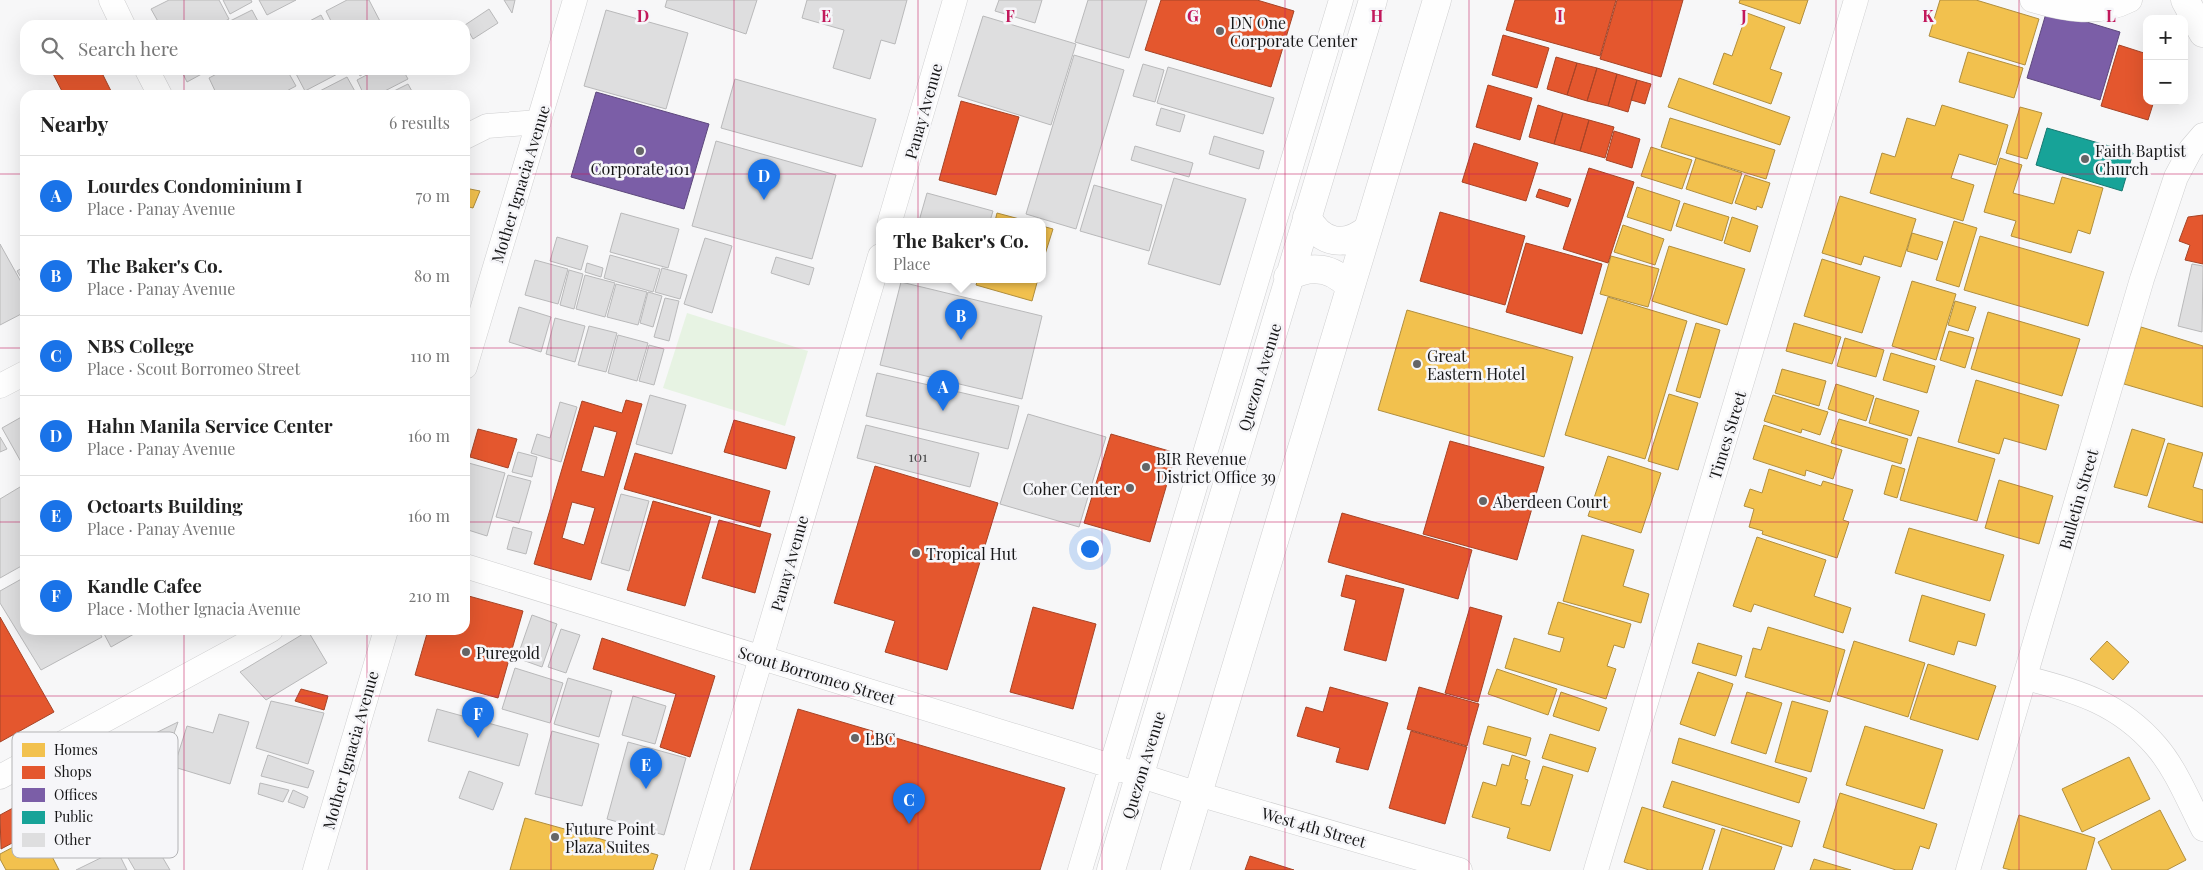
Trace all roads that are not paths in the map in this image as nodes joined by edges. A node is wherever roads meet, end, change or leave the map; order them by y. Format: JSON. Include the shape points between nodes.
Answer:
{"nodes":[{"id":1,"x":111,"y":0,"type":"edge"},
{"id":2,"x":575,"y":0,"type":"edge"},
{"id":3,"x":955,"y":0,"type":"edge"},
{"id":4,"x":1340,"y":0,"type":"edge"},
{"id":5,"x":1373,"y":0,"type":"edge"},
{"id":6,"x":1437,"y":0,"type":"edge"},
{"id":7,"x":1856,"y":0,"type":"edge"},
{"id":8,"x":2032,"y":0,"type":"edge"},
{"id":9,"x":2130,"y":0,"type":"edge"},
{"id":10,"x":2185,"y":0,"type":"edge"},
{"id":11,"x":121,"y":20,"type":"edge"},
{"id":12,"x":2203,"y":33,"type":"edge"},
{"id":13,"x":150,"y":75,"type":"edge"},
{"id":14,"x":157,"y":90,"type":"edge"},
{"id":15,"x":539,"y":122,"type":"junction"},
{"id":16,"x":470,"y":134,"type":"edge"},
{"id":17,"x":2203,"y":136,"type":"edge"},
{"id":18,"x":1307,"y":217,"type":"junction"},
{"id":19,"x":891,"y":218,"type":"edge"},
{"id":20,"x":1368,"y":228,"type":"junction"},
{"id":21,"x":876,"y":270,"type":"edge"},
{"id":22,"x":1288,"y":277,"type":"junction"},
{"id":23,"x":1350,"y":287,"type":"junction"},
{"id":24,"x":470,"y":350,"type":"edge"},
{"id":25,"x":20,"y":376,"type":"edge"},
{"id":26,"x":0,"y":386,"type":"edge"},
{"id":27,"x":470,"y":568,"type":"edge"},
{"id":28,"x":262,"y":635,"type":"edge"},
{"id":29,"x":373,"y":635,"type":"edge"},
{"id":30,"x":384,"y":635,"type":"edge"},
{"id":31,"x":379,"y":653,"type":"junction"},
{"id":32,"x":762,"y":658,"type":"junction"},
{"id":33,"x":2026,"y":678,"type":"junction"},
{"id":34,"x":83,"y":732,"type":"edge"},
{"id":35,"x":1111,"y":766,"type":"junction"},
{"id":36,"x":12,"y":770,"type":"edge"},
{"id":37,"x":1140,"y":776,"type":"junction"},
{"id":38,"x":0,"y":777,"type":"edge"},
{"id":39,"x":1168,"y":785,"type":"joint"},
{"id":40,"x":1198,"y":794,"type":"junction"},
{"id":41,"x":2203,"y":829,"type":"edge"},
{"id":42,"x":315,"y":870,"type":"edge"},
{"id":43,"x":696,"y":870,"type":"edge"},
{"id":44,"x":1080,"y":870,"type":"edge"},
{"id":45,"x":1111,"y":870,"type":"edge"},
{"id":46,"x":1175,"y":870,"type":"edge"},
{"id":47,"x":1460,"y":870,"type":"edge"},
{"id":48,"x":1596,"y":870,"type":"edge"},
{"id":49,"x":1968,"y":870,"type":"edge"}],
"edges":[{"from":1,"to":11,"type":"street"},
{"from":2,"to":15,"type":"street","name":"Mother Ignacia Avenue"},
{"from":3,"to":19,"type":"street","name":"Panay Avenue"},
{"from":4,"to":35,"type":"street","name":"Quezon Avenue"},
{"from":5,"to":18,"type":"main road","name":"Quezon Avenue"},
{"from":6,"to":20,"type":"main road"},
{"from":7,"to":48,"type":"street","name":"Times Street"},
{"from":8,"to":9,"type":"street","via":[[2072,10],[2112,8]]},
{"from":10,"to":12,"type":"main road"},
{"from":13,"to":14,"type":"street"},
{"from":15,"to":16,"type":"street","via":[[487,126]]},
{"from":15,"to":24,"type":"street","name":"Mother Ignacia Avenue"},
{"from":17,"to":33,"type":"street","name":"Bulletin Street","via":[[2182,162],[2170,193]]},
{"from":18,"to":20,"type":"main road","via":[[1320,234],[1334,240],[1350,240]]},
{"from":18,"to":22,"type":"main road","name":"Quezon Avenue"},
{"from":20,"to":23,"type":"main road"},
{"from":21,"to":32,"type":"street","name":"Panay Avenue"},
{"from":22,"to":23,"type":"main road","via":[[1307,269],[1326,269],[1344,279]]},
{"from":22,"to":37,"type":"main road","name":"Quezon Avenue"},
{"from":23,"to":40,"type":"main road"},
{"from":25,"to":26,"type":"street"},
{"from":27,"to":32,"type":"street","name":"Scout Borromeo Street"},
{"from":28,"to":34,"type":"street"},
{"from":29,"to":31,"type":"street"},
{"from":30,"to":31,"type":"street","name":"Mother Ignacia Avenue"},
{"from":31,"to":42,"type":"street","name":"Mother Ignacia Avenue"},
{"from":32,"to":35,"type":"street","name":"Scout Borromeo Street"},
{"from":32,"to":43,"type":"street","name":"Panay Avenue"},
{"from":33,"to":41,"type":"street","via":[[2068,688],[2104,703],[2132,723],[2157,746]]},
{"from":33,"to":49,"type":"street","name":"Bulletin Street"},
{"from":35,"to":37,"type":"street","name":"Scout Borromeo Street"},
{"from":35,"to":44,"type":"street","name":"Quezon Avenue"},
{"from":36,"to":38,"type":"street"},
{"from":37,"to":39,"type":"street","name":"Scout Borromeo Street"},
{"from":37,"to":45,"type":"main road","name":"Quezon Avenue"},
{"from":39,"to":40,"type":"street","name":"West 4th Street"},
{"from":40,"to":46,"type":"main road"},
{"from":40,"to":47,"type":"street","name":"West 4th Street"}]}
